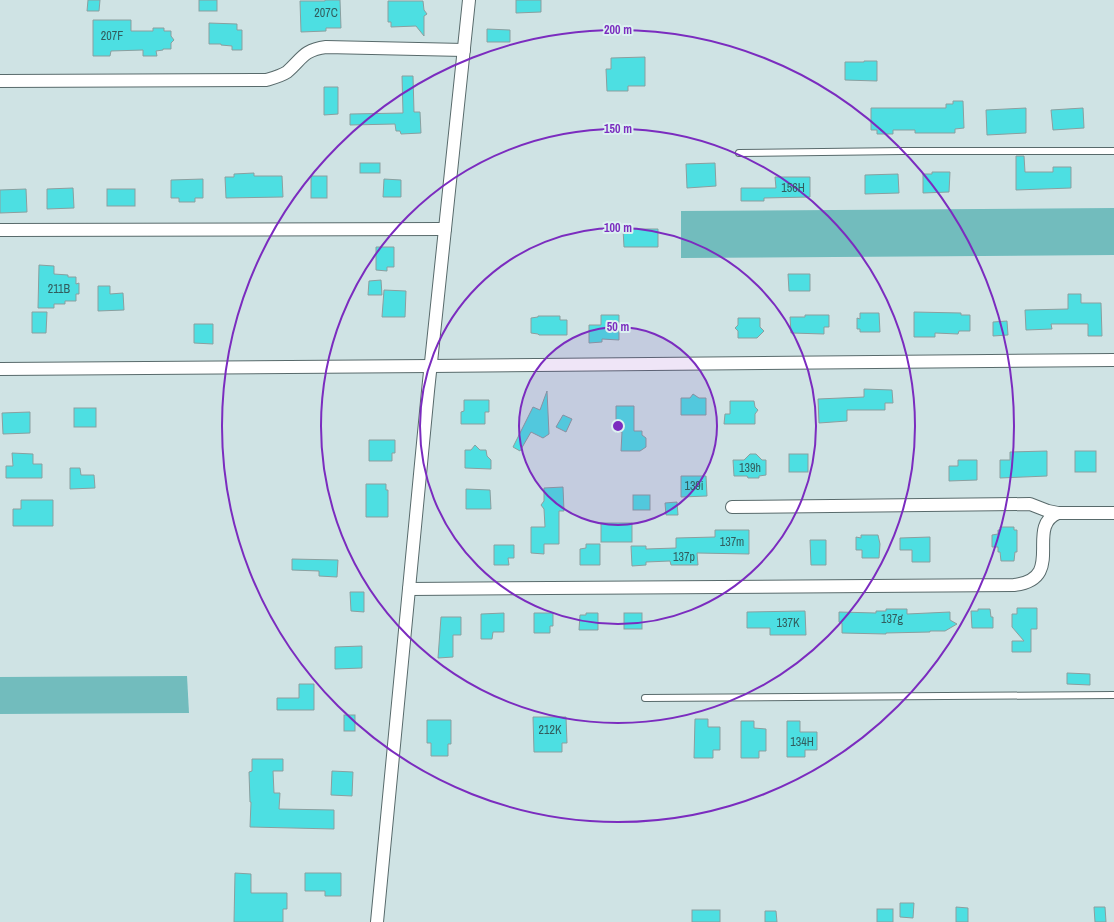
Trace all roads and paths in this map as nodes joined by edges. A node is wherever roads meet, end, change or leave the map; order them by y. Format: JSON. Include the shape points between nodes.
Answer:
{"nodes":[{"id":1,"x":468,"y":0,"type":"edge"},
{"id":2,"x":464,"y":50,"type":"junction"},
{"id":3,"x":0,"y":81,"type":"edge"},
{"id":4,"x":1114,"y":151,"type":"edge"},
{"id":5,"x":739,"y":153,"type":"dead end"},
{"id":6,"x":445,"y":229,"type":"junction"},
{"id":7,"x":0,"y":230,"type":"edge"},
{"id":8,"x":1114,"y":360,"type":"edge"},
{"id":9,"x":431,"y":366,"type":"junction"},
{"id":10,"x":0,"y":368,"type":"edge"},
{"id":11,"x":732,"y":507,"type":"dead end"},
{"id":12,"x":1058,"y":513,"type":"junction"},
{"id":13,"x":1114,"y":513,"type":"edge"},
{"id":14,"x":409,"y":589,"type":"junction"},
{"id":15,"x":1114,"y":695,"type":"edge"},
{"id":16,"x":645,"y":698,"type":"dead end"},
{"id":17,"x":377,"y":922,"type":"edge"}],
"edges":[{"from":1,"to":2,"type":"street"},
{"from":2,"to":3,"type":"street","via":[[317,48],[306,53],[280,76],[266,80]]},
{"from":2,"to":6,"type":"street"},
{"from":4,"to":5,"type":"lane"},
{"from":6,"to":7,"type":"street"},
{"from":6,"to":9,"type":"street"},
{"from":8,"to":9,"type":"street"},
{"from":9,"to":10,"type":"street"},
{"from":9,"to":14,"type":"street"},
{"from":11,"to":12,"type":"street","via":[[1030,504]]},
{"from":12,"to":13,"type":"street"},
{"from":12,"to":14,"type":"street","via":[[1050,518],[1044,532],[1039,573],[1027,582],[1014,585]]},
{"from":14,"to":17,"type":"street"},
{"from":15,"to":16,"type":"lane"}]}
